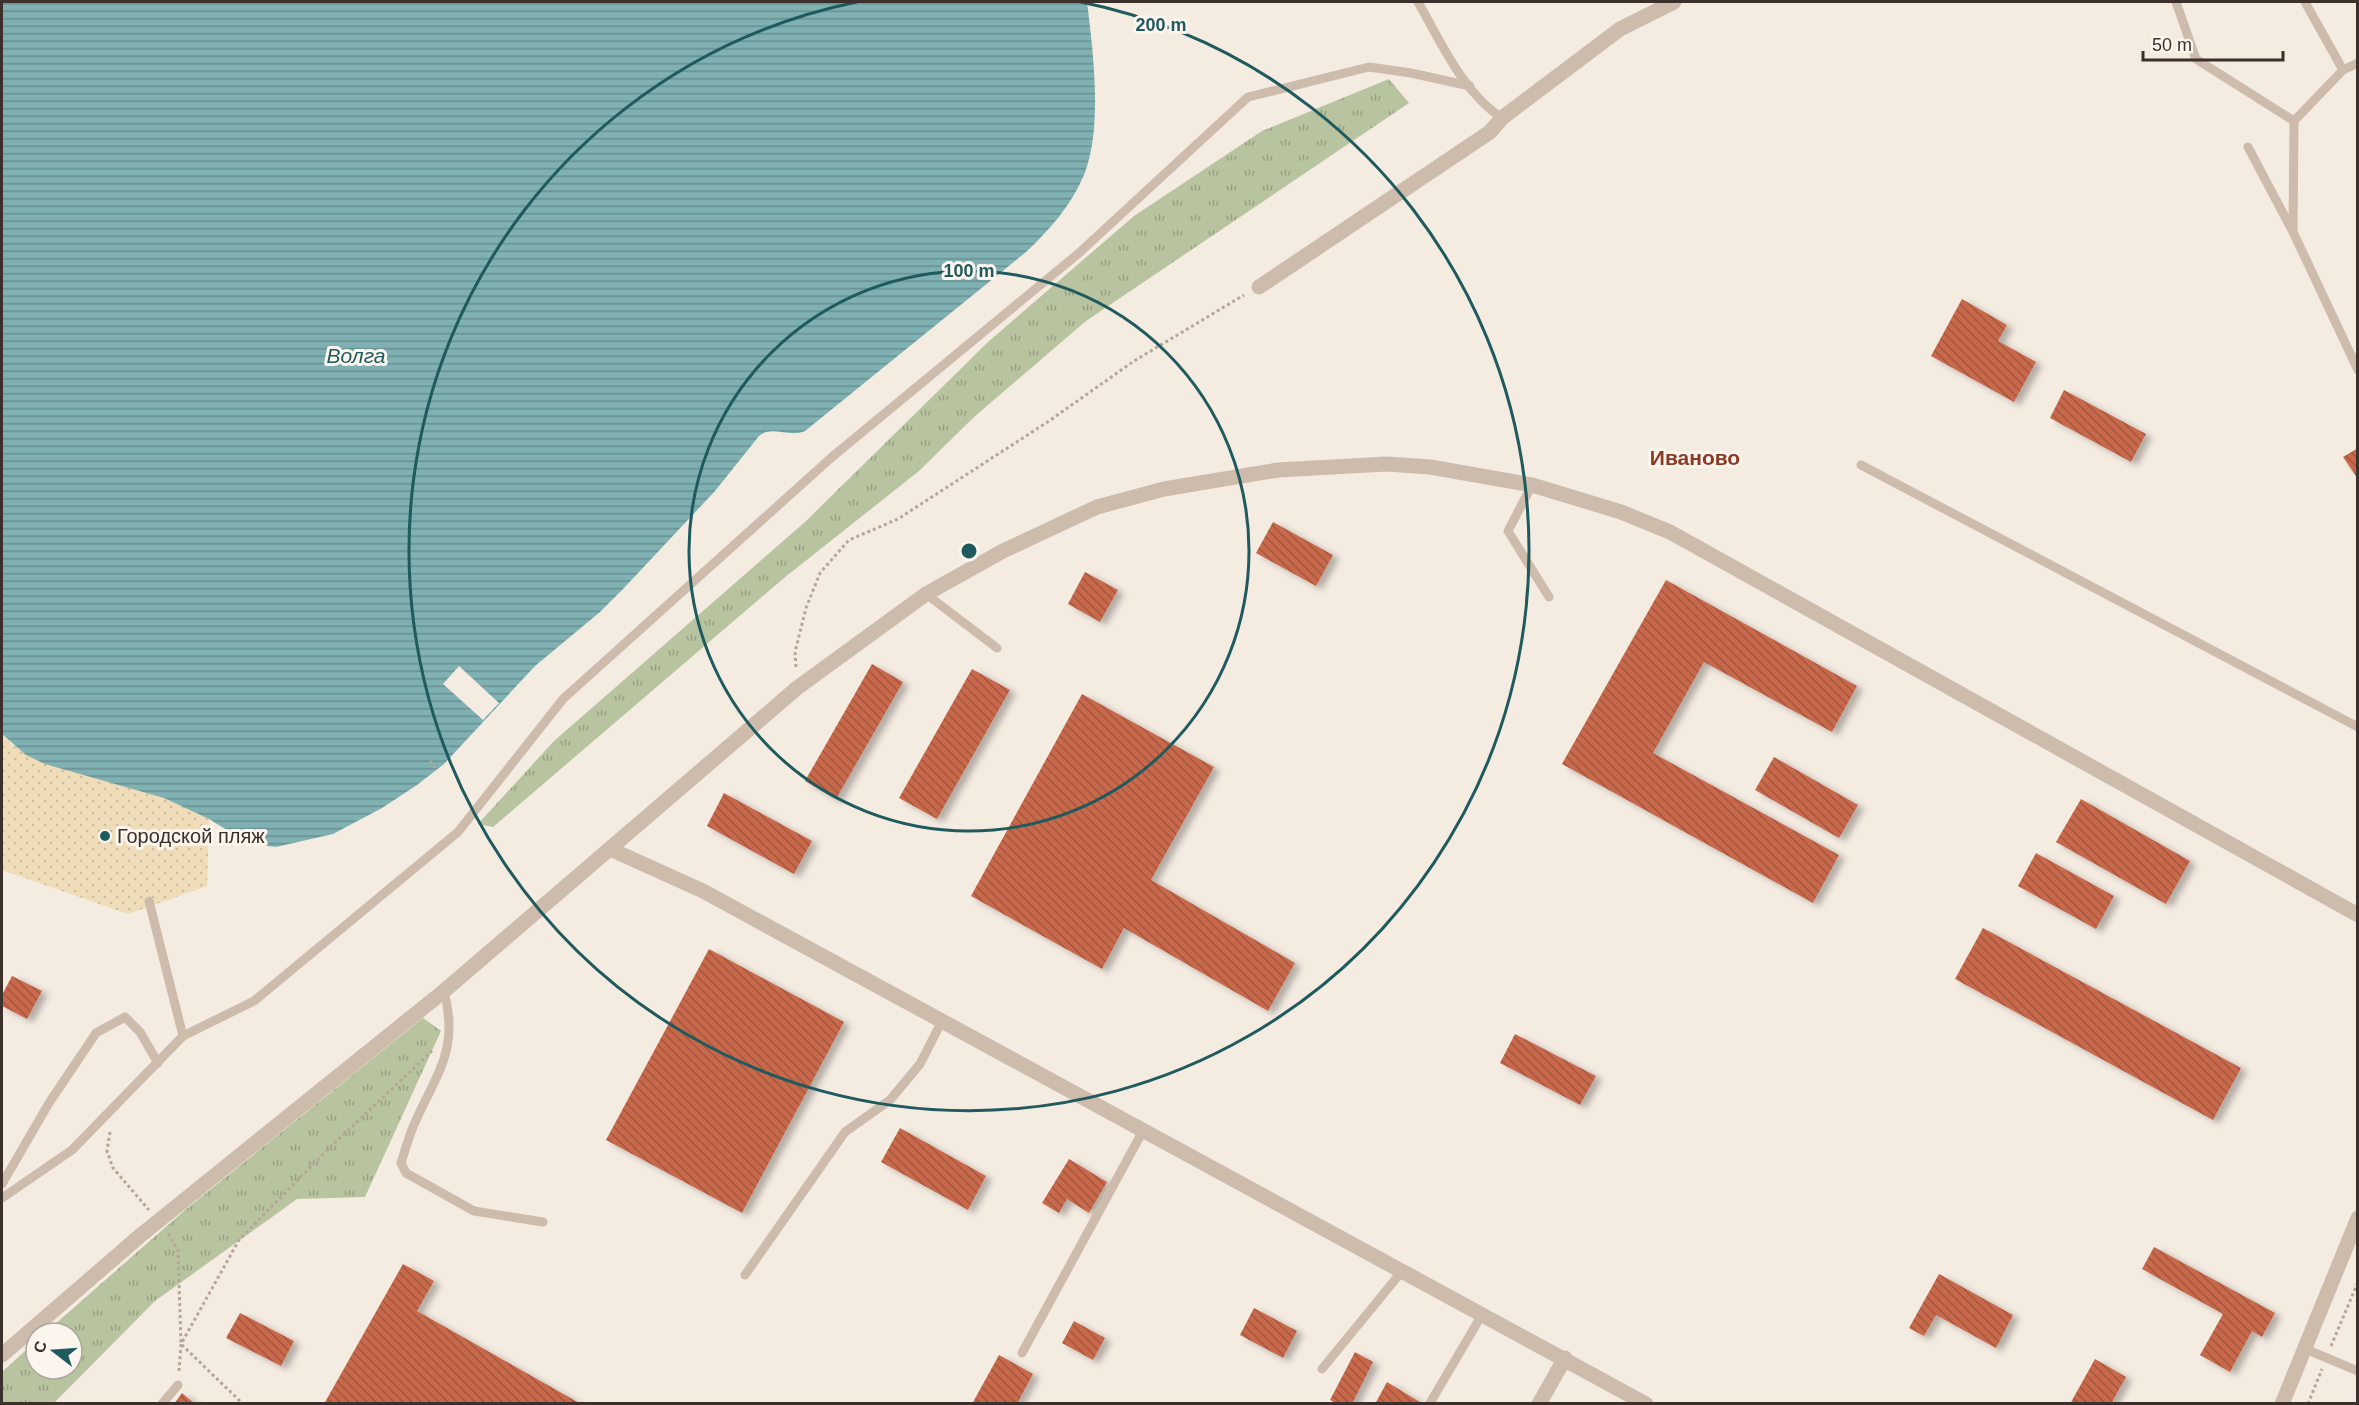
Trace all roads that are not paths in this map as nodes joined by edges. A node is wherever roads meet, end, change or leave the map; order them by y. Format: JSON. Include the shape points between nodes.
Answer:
{"nodes":[{"id":1,"x":1418,"y":2,"type":"edge"},
{"id":2,"x":1674,"y":2,"type":"edge"},
{"id":3,"x":2176,"y":2,"type":"edge"},
{"id":4,"x":2305,"y":2,"type":"edge"},
{"id":5,"x":2358,"y":63,"type":"edge"},
{"id":6,"x":2343,"y":70,"type":"junction"},
{"id":7,"x":1470,"y":86,"type":"junction"},
{"id":8,"x":1502,"y":118,"type":"junction"},
{"id":9,"x":2294,"y":121,"type":"junction"},
{"id":10,"x":2248,"y":147,"type":"dead end"},
{"id":11,"x":2293,"y":232,"type":"junction"},
{"id":12,"x":1259,"y":287,"type":"road end"},
{"id":13,"x":2358,"y":370,"type":"edge"},
{"id":14,"x":1861,"y":465,"type":"dead end"},
{"id":15,"x":1532,"y":485,"type":"junction"},
{"id":16,"x":926,"y":594,"type":"junction"},
{"id":17,"x":1549,"y":597,"type":"dead end"},
{"id":18,"x":997,"y":648,"type":"dead end"},
{"id":19,"x":2358,"y":727,"type":"edge"},
{"id":20,"x":610,"y":849,"type":"junction"},
{"id":21,"x":149,"y":901,"type":"dead end"},
{"id":22,"x":2358,"y":915,"type":"edge"},
{"id":23,"x":444,"y":991,"type":"junction"},
{"id":24,"x":943,"y":1019,"type":"junction"},
{"id":25,"x":183,"y":1036,"type":"junction"},
{"id":26,"x":158,"y":1063,"type":"junction"},
{"id":27,"x":1144,"y":1129,"type":"junction"},
{"id":28,"x":2,"y":1184,"type":"edge"},
{"id":29,"x":2,"y":1198,"type":"edge"},
{"id":30,"x":2358,"y":1218,"type":"edge"},
{"id":31,"x":543,"y":1222,"type":"dead end"},
{"id":32,"x":1403,"y":1270,"type":"junction"},
{"id":33,"x":745,"y":1275,"type":"dead end"},
{"id":34,"x":1483,"y":1313,"type":"junction"},
{"id":35,"x":2303,"y":1348,"type":"junction"},
{"id":36,"x":1022,"y":1353,"type":"dead end"},
{"id":37,"x":2,"y":1354,"type":"edge"},
{"id":38,"x":1565,"y":1358,"type":"junction"},
{"id":39,"x":1322,"y":1369,"type":"dead end"},
{"id":40,"x":2358,"y":1371,"type":"edge"},
{"id":41,"x":178,"y":1385,"type":"road end"},
{"id":42,"x":1430,"y":1403,"type":"edge"},
{"id":43,"x":162,"y":1404,"type":"edge"},
{"id":44,"x":1539,"y":1404,"type":"edge"},
{"id":45,"x":1646,"y":1404,"type":"edge"},
{"id":46,"x":2282,"y":1404,"type":"edge"}],
"edges":[{"from":1,"to":7,"type":"lane"},
{"from":2,"to":8,"type":"street","via":[[1620,29]]},
{"from":3,"to":9,"type":"lane","via":[[2196,59]]},
{"from":4,"to":6,"type":"lane"},
{"from":5,"to":6,"type":"lane"},
{"from":6,"to":9,"type":"lane"},
{"from":7,"to":8,"type":"lane"},
{"from":7,"to":25,"type":"lane","via":[[1369,68],[1248,97],[1079,253],[832,457],[563,699],[458,832],[254,1001]]},
{"from":8,"to":12,"type":"street","via":[[1490,132]]},
{"from":9,"to":11,"type":"lane"},
{"from":10,"to":11,"type":"lane"},
{"from":11,"to":13,"type":"lane"},
{"from":14,"to":19,"type":"lane"},
{"from":15,"to":16,"type":"street","via":[[1430,467],[1387,464],[1278,470],[1164,489],[1097,507],[1003,551]]},
{"from":15,"to":17,"type":"lane","via":[[1508,531]]},
{"from":15,"to":22,"type":"street","via":[[1671,532]]},
{"from":16,"to":18,"type":"lane"},
{"from":16,"to":20,"type":"street","via":[[797,688]]},
{"from":20,"to":23,"type":"street"},
{"from":20,"to":24,"type":"street","via":[[703,891]]},
{"from":21,"to":25,"type":"lane"},
{"from":23,"to":31,"type":"lane","via":[[450,1033],[438,1077],[413,1127],[401,1163],[406,1173],[474,1211]]},
{"from":23,"to":37,"type":"street","via":[[141,1235]]},
{"from":24,"to":27,"type":"street"},
{"from":24,"to":33,"type":"lane","via":[[920,1064],[890,1100],[845,1132]]},
{"from":25,"to":26,"type":"lane"},
{"from":26,"to":28,"type":"lane","via":[[140,1032],[125,1017],[96,1034],[49,1103]]},
{"from":26,"to":29,"type":"lane","via":[[72,1150]]},
{"from":27,"to":32,"type":"street"},
{"from":27,"to":36,"type":"lane"},
{"from":30,"to":35,"type":"street"},
{"from":32,"to":34,"type":"street"},
{"from":32,"to":39,"type":"lane"},
{"from":34,"to":38,"type":"street"},
{"from":34,"to":42,"type":"lane"},
{"from":35,"to":40,"type":"lane"},
{"from":35,"to":46,"type":"street"},
{"from":38,"to":44,"type":"street"},
{"from":38,"to":45,"type":"street"},
{"from":41,"to":43,"type":"lane"}]}
